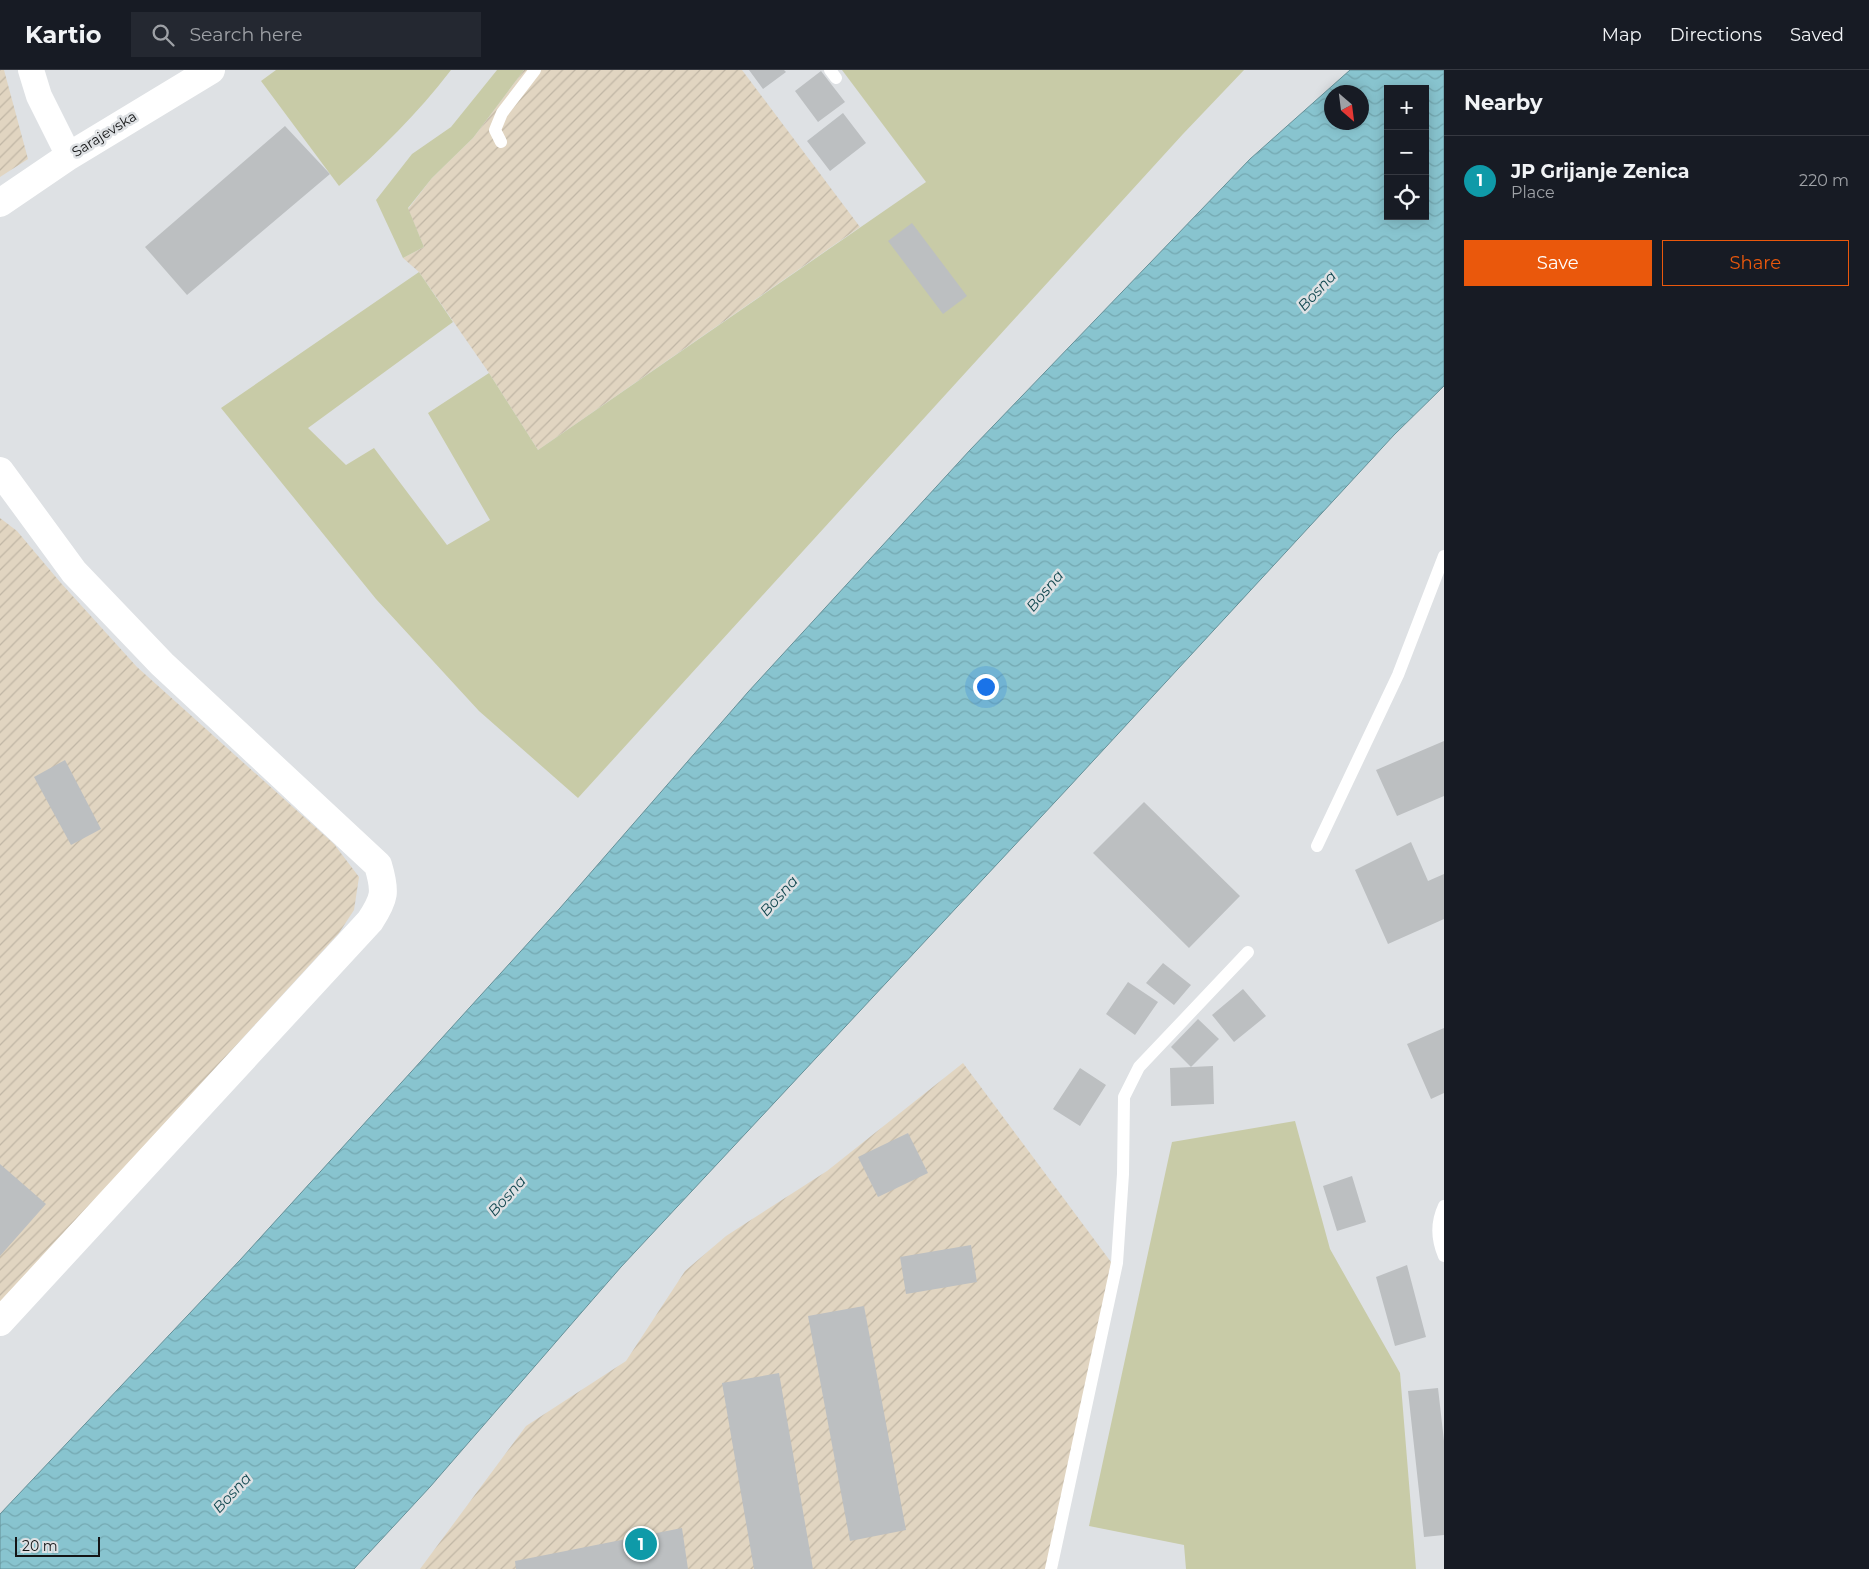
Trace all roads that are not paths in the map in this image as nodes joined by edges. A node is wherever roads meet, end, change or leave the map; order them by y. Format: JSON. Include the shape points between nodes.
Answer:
{"nodes":[{"id":1,"x":32,"y":70,"type":"edge"},
{"id":2,"x":211,"y":70,"type":"edge"},
{"id":3,"x":534,"y":70,"type":"edge"},
{"id":4,"x":501,"y":142,"type":"dead end"},
{"id":5,"x":68,"y":156,"type":"junction"},
{"id":6,"x":0,"y":204,"type":"edge"},
{"id":7,"x":0,"y":472,"type":"edge"},
{"id":8,"x":1444,"y":556,"type":"edge"},
{"id":9,"x":1317,"y":846,"type":"dead end"},
{"id":10,"x":1248,"y":952,"type":"dead end"},
{"id":11,"x":1444,"y":1206,"type":"edge"},
{"id":12,"x":1444,"y":1256,"type":"edge"},
{"id":13,"x":0,"y":1322,"type":"edge"},
{"id":14,"x":1051,"y":1569,"type":"edge"}],
"edges":[{"from":1,"to":5,"type":"street","via":[[39,96]]},
{"from":2,"to":5,"type":"street","name":"Sarajevska"},
{"from":3,"to":4,"type":"lane","via":[[502,113],[495,130]]},
{"from":5,"to":6,"type":"street","name":"Sarajevska"},
{"from":7,"to":13,"type":"street","via":[[74,572],[162,664],[378,866],[384,886],[379,906],[370,922]]},
{"from":8,"to":9,"type":"lane","via":[[1398,675]]},
{"from":10,"to":14,"type":"lane","via":[[1139,1067],[1124,1097],[1117,1263]]},
{"from":11,"to":12,"type":"lane","via":[[1438,1241]]}]}
